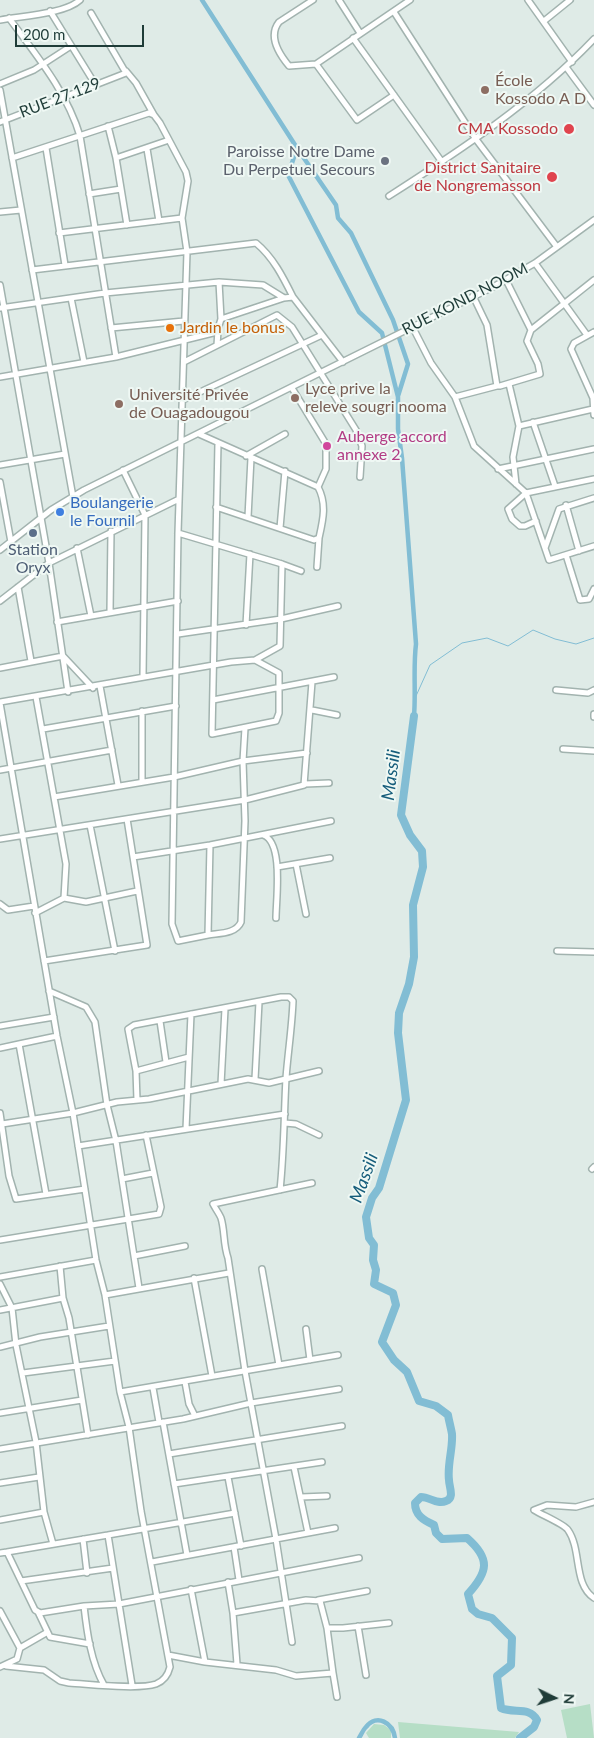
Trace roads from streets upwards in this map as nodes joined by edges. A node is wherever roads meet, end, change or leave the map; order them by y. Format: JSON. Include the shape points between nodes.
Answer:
{"nodes":[{"id":1,"x":80,"y":0,"type":"edge"},
{"id":2,"x":314,"y":0,"type":"edge"},
{"id":3,"x":339,"y":0,"type":"edge"},
{"id":4,"x":410,"y":0,"type":"edge"},
{"id":5,"x":528,"y":0,"type":"edge"},
{"id":6,"x":570,"y":0,"type":"edge"},
{"id":7,"x":402,"y":2,"type":"edge"},
{"id":8,"x":50,"y":11,"type":"junction"},
{"id":9,"x":394,"y":12,"type":"junction"},
{"id":10,"x":91,"y":13,"type":"dead end"},
{"id":11,"x":10,"y":18,"type":"junction"},
{"id":12,"x":0,"y":20,"type":"edge"},
{"id":13,"x":544,"y":21,"type":"junction"},
{"id":14,"x":360,"y":33,"type":"junction"},
{"id":15,"x":353,"y":38,"type":"junction"},
{"id":16,"x":594,"y":39,"type":"edge"},
{"id":17,"x":71,"y":46,"type":"junction"},
{"id":18,"x":572,"y":62,"type":"junction"},
{"id":19,"x":42,"y":64,"type":"junction"},
{"id":20,"x":316,"y":64,"type":"junction"},
{"id":21,"x":566,"y":67,"type":"junction"},
{"id":22,"x":126,"y":71,"type":"junction"},
{"id":23,"x":0,"y":84,"type":"edge"},
{"id":24,"x":95,"y":84,"type":"junction"},
{"id":25,"x":0,"y":90,"type":"edge"},
{"id":26,"x":394,"y":95,"type":"junction"},
{"id":27,"x":64,"y":97,"type":"junction"},
{"id":28,"x":594,"y":105,"type":"edge"},
{"id":29,"x":154,"y":114,"type":"junction"},
{"id":30,"x":2,"y":121,"type":"edge"},
{"id":31,"x":108,"y":126,"type":"junction"},
{"id":32,"x":80,"y":136,"type":"junction"},
{"id":33,"x":475,"y":138,"type":"junction"},
{"id":34,"x":169,"y":140,"type":"junction"},
{"id":35,"x":46,"y":148,"type":"junction"},
{"id":36,"x":147,"y":149,"type":"junction"},
{"id":37,"x":12,"y":158,"type":"junction"},
{"id":38,"x":116,"y":158,"type":"junction"},
{"id":39,"x":442,"y":162,"type":"junction"},
{"id":40,"x":121,"y":189,"type":"junction"},
{"id":41,"x":88,"y":194,"type":"junction"},
{"id":42,"x":389,"y":196,"type":"dead end"},
{"id":43,"x":20,"y":210,"type":"junction"},
{"id":44,"x":0,"y":212,"type":"edge"},
{"id":45,"x":182,"y":218,"type":"junction"},
{"id":46,"x":594,"y":220,"type":"edge"},
{"id":47,"x":159,"y":221,"type":"junction"},
{"id":48,"x":127,"y":225,"type":"junction"},
{"id":49,"x":94,"y":228,"type":"junction"},
{"id":50,"x":59,"y":233,"type":"junction"},
{"id":51,"x":557,"y":247,"type":"junction"},
{"id":52,"x":187,"y":252,"type":"junction"},
{"id":53,"x":99,"y":261,"type":"junction"},
{"id":54,"x":535,"y":262,"type":"junction"},
{"id":55,"x":65,"y":265,"type":"junction"},
{"id":56,"x":32,"y":270,"type":"junction"},
{"id":57,"x":506,"y":280,"type":"junction"},
{"id":58,"x":594,"y":280,"type":"edge"},
{"id":59,"x":219,"y":282,"type":"junction"},
{"id":60,"x":185,"y":284,"type":"junction"},
{"id":61,"x":0,"y":285,"type":"edge"},
{"id":62,"x":105,"y":293,"type":"junction"},
{"id":63,"x":473,"y":296,"type":"junction"},
{"id":64,"x":293,"y":297,"type":"junction"},
{"id":65,"x":71,"y":298,"type":"junction"},
{"id":66,"x":284,"y":298,"type":"junction"},
{"id":67,"x":37,"y":303,"type":"junction"},
{"id":68,"x":562,"y":304,"type":"junction"},
{"id":69,"x":2,"y":308,"type":"edge"},
{"id":70,"x":221,"y":319,"type":"junction"},
{"id":71,"x":184,"y":321,"type":"junction"},
{"id":72,"x":412,"y":326,"type":"junction"},
{"id":73,"x":111,"y":328,"type":"junction"},
{"id":74,"x":531,"y":330,"type":"junction"},
{"id":75,"x":218,"y":331,"type":"junction"},
{"id":76,"x":594,"y":332,"type":"edge"},
{"id":77,"x":322,"y":335,"type":"junction"},
{"id":78,"x":587,"y":335,"type":"junction"},
{"id":79,"x":184,"y":342,"type":"junction"},
{"id":80,"x":302,"y":344,"type":"junction"},
{"id":81,"x":218,"y":345,"type":"junction"},
{"id":82,"x":116,"y":357,"type":"junction"},
{"id":83,"x":84,"y":362,"type":"junction"},
{"id":84,"x":184,"y":362,"type":"junction"},
{"id":85,"x":343,"y":362,"type":"junction"},
{"id":86,"x":49,"y":368,"type":"junction"},
{"id":87,"x":16,"y":374,"type":"junction"},
{"id":88,"x":319,"y":374,"type":"junction"},
{"id":89,"x":0,"y":377,"type":"edge"},
{"id":90,"x":509,"y":384,"type":"junction"},
{"id":91,"x":497,"y":386,"type":"junction"},
{"id":92,"x":292,"y":388,"type":"junction"},
{"id":93,"x":455,"y":397,"type":"junction"},
{"id":94,"x":593,"y":398,"type":"edge"},
{"id":95,"x":183,"y":400,"type":"junction"},
{"id":96,"x":594,"y":409,"type":"edge"},
{"id":97,"x":594,"y":415,"type":"edge"},
{"id":98,"x":533,"y":422,"type":"junction"},
{"id":99,"x":519,"y":426,"type":"junction"},
{"id":100,"x":199,"y":434,"type":"junction"},
{"id":101,"x":285,"y":434,"type":"dead end"},
{"id":102,"x":182,"y":442,"type":"junction"},
{"id":103,"x":218,"y":443,"type":"junction"},
{"id":104,"x":594,"y":449,"type":"edge"},
{"id":105,"x":65,"y":454,"type":"junction"},
{"id":106,"x":249,"y":457,"type":"junction"},
{"id":107,"x":545,"y":458,"type":"junction"},
{"id":108,"x":31,"y":460,"type":"junction"},
{"id":109,"x":0,"y":465,"type":"edge"},
{"id":110,"x":514,"y":468,"type":"junction"},
{"id":111,"x":123,"y":470,"type":"junction"},
{"id":112,"x":498,"y":470,"type":"junction"},
{"id":113,"x":285,"y":471,"type":"junction"},
{"id":114,"x":360,"y":477,"type":"dead end"},
{"id":115,"x":594,"y":479,"type":"edge"},
{"id":116,"x":0,"y":482,"type":"edge"},
{"id":117,"x":516,"y":484,"type":"junction"},
{"id":118,"x":555,"y":486,"type":"junction"},
{"id":119,"x":318,"y":487,"type":"junction"},
{"id":120,"x":526,"y":493,"type":"junction"},
{"id":121,"x":73,"y":497,"type":"junction"},
{"id":122,"x":594,"y":498,"type":"edge"},
{"id":123,"x":179,"y":499,"type":"junction"},
{"id":124,"x":566,"y":505,"type":"junction"},
{"id":125,"x":216,"y":507,"type":"junction"},
{"id":126,"x":145,"y":515,"type":"junction"},
{"id":127,"x":248,"y":517,"type":"junction"},
{"id":128,"x":40,"y":519,"type":"junction"},
{"id":129,"x":536,"y":521,"type":"junction"},
{"id":130,"x":280,"y":528,"type":"junction"},
{"id":131,"x":111,"y":531,"type":"junction"},
{"id":132,"x":178,"y":533,"type":"junction"},
{"id":133,"x":319,"y":538,"type":"junction"},
{"id":134,"x":11,"y":542,"type":"junction"},
{"id":135,"x":215,"y":544,"type":"junction"},
{"id":136,"x":594,"y":546,"type":"edge"},
{"id":137,"x":77,"y":548,"type":"junction"},
{"id":138,"x":545,"y":548,"type":"junction"},
{"id":139,"x":0,"y":550,"type":"edge"},
{"id":140,"x":579,"y":551,"type":"junction"},
{"id":141,"x":250,"y":554,"type":"junction"},
{"id":142,"x":566,"y":555,"type":"junction"},
{"id":143,"x":49,"y":563,"type":"junction"},
{"id":144,"x":282,"y":564,"type":"junction"},
{"id":145,"x":317,"y":567,"type":"dead end"},
{"id":146,"x":301,"y":571,"type":"dead end"},
{"id":147,"x":18,"y":587,"type":"junction"},
{"id":148,"x":594,"y":589,"type":"edge"},
{"id":149,"x":0,"y":601,"type":"edge"},
{"id":150,"x":178,"y":602,"type":"junction"},
{"id":151,"x":338,"y":606,"type":"dead end"},
{"id":152,"x":144,"y":607,"type":"junction"},
{"id":153,"x":110,"y":612,"type":"junction"},
{"id":154,"x":91,"y":616,"type":"junction"},
{"id":155,"x":281,"y":619,"type":"junction"},
{"id":156,"x":58,"y":622,"type":"junction"},
{"id":157,"x":246,"y":625,"type":"junction"},
{"id":158,"x":215,"y":630,"type":"junction"},
{"id":159,"x":178,"y":634,"type":"junction"},
{"id":160,"x":62,"y":656,"type":"junction"},
{"id":161,"x":256,"y":660,"type":"junction"},
{"id":162,"x":31,"y":661,"type":"junction"},
{"id":163,"x":214,"y":665,"type":"junction"},
{"id":164,"x":0,"y":668,"type":"edge"},
{"id":165,"x":177,"y":672,"type":"junction"},
{"id":166,"x":143,"y":677,"type":"junction"},
{"id":167,"x":334,"y":677,"type":"dead end"},
{"id":168,"x":312,"y":682,"type":"junction"},
{"id":169,"x":100,"y":686,"type":"junction"},
{"id":170,"x":279,"y":687,"type":"junction"},
{"id":171,"x":93,"y":688,"type":"junction"},
{"id":172,"x":556,"y":690,"type":"dead end"},
{"id":173,"x":594,"y":690,"type":"edge"},
{"id":174,"x":68,"y":692,"type":"junction"},
{"id":175,"x":36,"y":697,"type":"junction"},
{"id":176,"x":213,"y":700,"type":"junction"},
{"id":177,"x":0,"y":703,"type":"edge"},
{"id":178,"x":176,"y":706,"type":"junction"},
{"id":179,"x":312,"y":710,"type":"junction"},
{"id":180,"x":142,"y":712,"type":"junction"},
{"id":181,"x":338,"y":715,"type":"dead end"},
{"id":182,"x":106,"y":718,"type":"junction"},
{"id":183,"x":245,"y":728,"type":"junction"},
{"id":184,"x":42,"y":729,"type":"junction"},
{"id":185,"x":563,"y":749,"type":"dead end"},
{"id":186,"x":112,"y":750,"type":"junction"},
{"id":187,"x":594,"y":751,"type":"edge"},
{"id":188,"x":308,"y":753,"type":"junction"},
{"id":189,"x":243,"y":761,"type":"junction"},
{"id":190,"x":47,"y":762,"type":"junction"},
{"id":191,"x":10,"y":768,"type":"junction"},
{"id":192,"x":0,"y":770,"type":"edge"},
{"id":193,"x":174,"y":776,"type":"junction"},
{"id":194,"x":142,"y":782,"type":"junction"},
{"id":195,"x":329,"y":783,"type":"dead end"},
{"id":196,"x":305,"y":784,"type":"junction"},
{"id":197,"x":118,"y":785,"type":"junction"},
{"id":198,"x":54,"y":797,"type":"junction"},
{"id":199,"x":245,"y":800,"type":"junction"},
{"id":200,"x":176,"y":812,"type":"junction"},
{"id":201,"x":127,"y":819,"type":"junction"},
{"id":202,"x":331,"y":821,"type":"dead end"},
{"id":203,"x":90,"y":825,"type":"junction"},
{"id":204,"x":60,"y":830,"type":"junction"},
{"id":205,"x":263,"y":834,"type":"junction"},
{"id":206,"x":22,"y":836,"type":"junction"},
{"id":207,"x":244,"y":838,"type":"junction"},
{"id":208,"x":0,"y":840,"type":"edge"},
{"id":209,"x":210,"y":845,"type":"junction"},
{"id":210,"x":174,"y":851,"type":"junction"},
{"id":211,"x":133,"y":857,"type":"junction"},
{"id":212,"x":330,"y":858,"type":"dead end"},
{"id":213,"x":296,"y":864,"type":"junction"},
{"id":214,"x":277,"y":867,"type":"junction"},
{"id":215,"x":137,"y":891,"type":"junction"},
{"id":216,"x":104,"y":897,"type":"junction"},
{"id":217,"x":64,"y":898,"type":"junction"},
{"id":218,"x":0,"y":904,"type":"edge"},
{"id":219,"x":34,"y":906,"type":"junction"},
{"id":220,"x":35,"y":913,"type":"junction"},
{"id":221,"x":306,"y":914,"type":"dead end"},
{"id":222,"x":276,"y":918,"type":"dead end"},
{"id":223,"x":208,"y":935,"type":"junction"},
{"id":224,"x":115,"y":951,"type":"junction"},
{"id":225,"x":557,"y":951,"type":"dead end"},
{"id":226,"x":594,"y":952,"type":"edge"},
{"id":227,"x":44,"y":961,"type":"junction"},
{"id":228,"x":49,"y":991,"type":"junction"},
{"id":229,"x":259,"y":1002,"type":"junction"},
{"id":230,"x":225,"y":1009,"type":"junction"},
{"id":231,"x":191,"y":1014,"type":"junction"},
{"id":232,"x":54,"y":1017,"type":"junction"},
{"id":233,"x":160,"y":1021,"type":"junction"},
{"id":234,"x":0,"y":1026,"type":"edge"},
{"id":235,"x":57,"y":1036,"type":"junction"},
{"id":236,"x":19,"y":1044,"type":"junction"},
{"id":237,"x":0,"y":1048,"type":"edge"},
{"id":238,"x":189,"y":1057,"type":"junction"},
{"id":239,"x":166,"y":1062,"type":"junction"},
{"id":240,"x":136,"y":1070,"type":"junction"},
{"id":241,"x":319,"y":1071,"type":"dead end"},
{"id":242,"x":286,"y":1078,"type":"junction"},
{"id":243,"x":255,"y":1079,"type":"junction"},
{"id":244,"x":221,"y":1084,"type":"junction"},
{"id":245,"x":187,"y":1092,"type":"junction"},
{"id":246,"x":137,"y":1100,"type":"junction"},
{"id":247,"x":107,"y":1105,"type":"junction"},
{"id":248,"x":0,"y":1113,"type":"edge"},
{"id":249,"x":73,"y":1113,"type":"junction"},
{"id":250,"x":285,"y":1114,"type":"junction"},
{"id":251,"x":32,"y":1119,"type":"junction"},
{"id":252,"x":285,"y":1123,"type":"junction"},
{"id":253,"x":2,"y":1124,"type":"junction"},
{"id":254,"x":186,"y":1129,"type":"junction"},
{"id":255,"x":146,"y":1135,"type":"junction"},
{"id":256,"x":319,"y":1135,"type":"dead end"},
{"id":257,"x":116,"y":1141,"type":"junction"},
{"id":258,"x":78,"y":1146,"type":"junction"},
{"id":259,"x":153,"y":1172,"type":"junction"},
{"id":260,"x":122,"y":1179,"type":"junction"},
{"id":261,"x":312,"y":1183,"type":"dead end"},
{"id":262,"x":85,"y":1189,"type":"junction"},
{"id":263,"x":280,"y":1190,"type":"junction"},
{"id":264,"x":46,"y":1194,"type":"junction"},
{"id":265,"x":128,"y":1218,"type":"junction"},
{"id":266,"x":91,"y":1226,"type":"junction"},
{"id":267,"x":0,"y":1240,"type":"edge"},
{"id":268,"x":185,"y":1246,"type":"dead end"},
{"id":269,"x":134,"y":1256,"type":"junction"},
{"id":270,"x":96,"y":1260,"type":"junction"},
{"id":271,"x":60,"y":1266,"type":"junction"},
{"id":272,"x":262,"y":1269,"type":"dead end"},
{"id":273,"x":229,"y":1273,"type":"junction"},
{"id":274,"x":0,"y":1277,"type":"edge"},
{"id":275,"x":194,"y":1278,"type":"junction"},
{"id":276,"x":0,"y":1284,"type":"edge"},
{"id":277,"x":138,"y":1288,"type":"junction"},
{"id":278,"x":105,"y":1295,"type":"junction"},
{"id":279,"x":63,"y":1298,"type":"junction"},
{"id":280,"x":12,"y":1308,"type":"junction"},
{"id":281,"x":0,"y":1310,"type":"edge"},
{"id":282,"x":108,"y":1326,"type":"junction"},
{"id":283,"x":306,"y":1328,"type":"dead end"},
{"id":284,"x":71,"y":1332,"type":"junction"},
{"id":285,"x":16,"y":1345,"type":"junction"},
{"id":286,"x":0,"y":1347,"type":"edge"},
{"id":287,"x":338,"y":1355,"type":"dead end"},
{"id":288,"x":310,"y":1360,"type":"junction"},
{"id":289,"x":115,"y":1361,"type":"junction"},
{"id":290,"x":279,"y":1365,"type":"junction"},
{"id":291,"x":76,"y":1367,"type":"junction"},
{"id":292,"x":245,"y":1370,"type":"junction"},
{"id":293,"x":23,"y":1373,"type":"junction"},
{"id":294,"x":212,"y":1376,"type":"junction"},
{"id":295,"x":185,"y":1382,"type":"junction"},
{"id":296,"x":153,"y":1388,"type":"junction"},
{"id":297,"x":338,"y":1389,"type":"dead end"},
{"id":298,"x":120,"y":1392,"type":"junction"},
{"id":299,"x":82,"y":1400,"type":"junction"},
{"id":300,"x":251,"y":1403,"type":"junction"},
{"id":301,"x":29,"y":1408,"type":"junction"},
{"id":302,"x":0,"y":1413,"type":"edge"},
{"id":303,"x":195,"y":1416,"type":"junction"},
{"id":304,"x":161,"y":1422,"type":"junction"},
{"id":305,"x":342,"y":1426,"type":"dead end"},
{"id":306,"x":129,"y":1427,"type":"junction"},
{"id":307,"x":88,"y":1435,"type":"junction"},
{"id":308,"x":257,"y":1440,"type":"junction"},
{"id":309,"x":36,"y":1442,"type":"junction"},
{"id":310,"x":0,"y":1448,"type":"edge"},
{"id":311,"x":169,"y":1454,"type":"junction"},
{"id":312,"x":322,"y":1462,"type":"dead end"},
{"id":313,"x":294,"y":1467,"type":"junction"},
{"id":314,"x":263,"y":1472,"type":"junction"},
{"id":315,"x":39,"y":1477,"type":"junction"},
{"id":316,"x":228,"y":1477,"type":"junction"},
{"id":317,"x":0,"y":1483,"type":"edge"},
{"id":318,"x":174,"y":1484,"type":"junction"},
{"id":319,"x":327,"y":1496,"type":"dead end"},
{"id":320,"x":301,"y":1497,"type":"junction"},
{"id":321,"x":594,"y":1502,"type":"edge"},
{"id":322,"x":44,"y":1512,"type":"junction"},
{"id":323,"x":235,"y":1512,"type":"junction"},
{"id":324,"x":0,"y":1520,"type":"edge"},
{"id":325,"x":180,"y":1523,"type":"junction"},
{"id":326,"x":334,"y":1528,"type":"dead end"},
{"id":327,"x":144,"y":1530,"type":"junction"},
{"id":328,"x":308,"y":1533,"type":"junction"},
{"id":329,"x":108,"y":1535,"type":"junction"},
{"id":330,"x":83,"y":1539,"type":"junction"},
{"id":331,"x":276,"y":1539,"type":"junction"},
{"id":332,"x":53,"y":1544,"type":"junction"},
{"id":333,"x":241,"y":1546,"type":"junction"},
{"id":334,"x":234,"y":1547,"type":"junction"},
{"id":335,"x":7,"y":1552,"type":"junction"},
{"id":336,"x":0,"y":1554,"type":"edge"},
{"id":337,"x":187,"y":1555,"type":"junction"},
{"id":338,"x":359,"y":1558,"type":"dead end"},
{"id":339,"x":152,"y":1562,"type":"junction"},
{"id":340,"x":114,"y":1568,"type":"junction"},
{"id":341,"x":87,"y":1572,"type":"junction"},
{"id":342,"x":281,"y":1574,"type":"junction"},
{"id":343,"x":239,"y":1580,"type":"junction"},
{"id":344,"x":21,"y":1581,"type":"junction"},
{"id":345,"x":228,"y":1582,"type":"junction"},
{"id":346,"x":191,"y":1589,"type":"junction"},
{"id":347,"x":367,"y":1591,"type":"dead end"},
{"id":348,"x":156,"y":1596,"type":"junction"},
{"id":349,"x":594,"y":1598,"type":"edge"},
{"id":350,"x":318,"y":1600,"type":"junction"},
{"id":351,"x":119,"y":1604,"type":"junction"},
{"id":352,"x":286,"y":1604,"type":"junction"},
{"id":353,"x":84,"y":1606,"type":"junction"},
{"id":354,"x":0,"y":1611,"type":"edge"},
{"id":355,"x":37,"y":1612,"type":"junction"},
{"id":356,"x":234,"y":1613,"type":"junction"},
{"id":357,"x":389,"y":1622,"type":"dead end"},
{"id":358,"x":358,"y":1626,"type":"junction"},
{"id":359,"x":328,"y":1628,"type":"junction"},
{"id":360,"x":46,"y":1633,"type":"junction"},
{"id":361,"x":292,"y":1642,"type":"dead end"},
{"id":362,"x":90,"y":1644,"type":"junction"},
{"id":363,"x":20,"y":1648,"type":"junction"},
{"id":364,"x":168,"y":1655,"type":"junction"},
{"id":365,"x":205,"y":1662,"type":"junction"},
{"id":366,"x":237,"y":1664,"type":"junction"},
{"id":367,"x":3,"y":1667,"type":"edge"},
{"id":368,"x":333,"y":1673,"type":"junction"},
{"id":369,"x":366,"y":1675,"type":"dead end"},
{"id":370,"x":104,"y":1684,"type":"junction"},
{"id":371,"x":132,"y":1685,"type":"junction"},
{"id":372,"x":337,"y":1697,"type":"dead end"}],
"edges":[{"from":1,"to":8,"type":"street","via":[[74,6]]},
{"from":2,"to":20,"type":"street","via":[[278,22],[274,35],[276,46],[289,66]]},
{"from":3,"to":14,"type":"street"},
{"from":4,"to":7,"type":"street"},
{"from":5,"to":13,"type":"street"},
{"from":6,"to":13,"type":"street"},
{"from":7,"to":9,"type":"street"},
{"from":8,"to":11,"type":"street"},
{"from":8,"to":17,"type":"street"},
{"from":9,"to":14,"type":"street"},
{"from":9,"to":33,"type":"street"},
{"from":10,"to":22,"type":"street"},
{"from":11,"to":12,"type":"street"},
{"from":11,"to":19,"type":"street"},
{"from":13,"to":18,"type":"street"},
{"from":14,"to":15,"type":"street"},
{"from":15,"to":20,"type":"street"},
{"from":15,"to":26,"type":"street"},
{"from":16,"to":18,"type":"street"},
{"from":17,"to":19,"type":"street"},
{"from":17,"to":24,"type":"street"},
{"from":18,"to":21,"type":"street"},
{"from":19,"to":23,"type":"street"},
{"from":19,"to":27,"type":"street"},
{"from":20,"to":26,"type":"street","via":[[357,120]]},
{"from":21,"to":28,"type":"street"},
{"from":21,"to":33,"type":"street"},
{"from":22,"to":24,"type":"street","name":"RUE 27.129"},
{"from":22,"to":29,"type":"street"},
{"from":24,"to":27,"type":"street","name":"RUE 27.129"},
{"from":25,"to":30,"type":"street"},
{"from":26,"to":39,"type":"street"},
{"from":27,"to":30,"type":"street","name":"RUE 27.129"},
{"from":27,"to":32,"type":"street"},
{"from":29,"to":31,"type":"street","via":[[144,114]]},
{"from":29,"to":34,"type":"street"},
{"from":30,"to":37,"type":"street"},
{"from":31,"to":32,"type":"street"},
{"from":31,"to":38,"type":"street"},
{"from":32,"to":35,"type":"street"},
{"from":32,"to":41,"type":"street"},
{"from":33,"to":39,"type":"street"},
{"from":33,"to":51,"type":"street"},
{"from":34,"to":36,"type":"street"},
{"from":34,"to":45,"type":"street","via":[[188,181]]},
{"from":35,"to":37,"type":"street"},
{"from":35,"to":50,"type":"street"},
{"from":36,"to":38,"type":"street"},
{"from":36,"to":47,"type":"street"},
{"from":37,"to":43,"type":"street"},
{"from":38,"to":40,"type":"street"},
{"from":39,"to":42,"type":"street"},
{"from":40,"to":41,"type":"street"},
{"from":40,"to":48,"type":"street"},
{"from":41,"to":49,"type":"street"},
{"from":43,"to":44,"type":"street"},
{"from":43,"to":56,"type":"street"},
{"from":45,"to":47,"type":"street"},
{"from":45,"to":52,"type":"street"},
{"from":46,"to":51,"type":"street","name":"RUE KOND NOOM"},
{"from":47,"to":48,"type":"street"},
{"from":48,"to":49,"type":"street"},
{"from":49,"to":50,"type":"street"},
{"from":49,"to":53,"type":"street"},
{"from":50,"to":55,"type":"street"},
{"from":51,"to":54,"type":"street","name":"RUE KOND NOOM"},
{"from":52,"to":53,"type":"street"},
{"from":52,"to":60,"type":"street"},
{"from":52,"to":64,"type":"street","via":[[256,243],[279,271]]},
{"from":53,"to":55,"type":"street"},
{"from":53,"to":62,"type":"street"},
{"from":54,"to":57,"type":"street","name":"RUE KOND NOOM"},
{"from":54,"to":68,"type":"street"},
{"from":55,"to":56,"type":"street"},
{"from":56,"to":67,"type":"street"},
{"from":57,"to":63,"type":"street","name":"RUE KOND NOOM"},
{"from":57,"to":74,"type":"street"},
{"from":58,"to":68,"type":"street"},
{"from":59,"to":60,"type":"street"},
{"from":59,"to":66,"type":"street","via":[[262,285]]},
{"from":59,"to":70,"type":"street"},
{"from":60,"to":62,"type":"street"},
{"from":60,"to":71,"type":"street"},
{"from":61,"to":69,"type":"street"},
{"from":62,"to":65,"type":"street"},
{"from":62,"to":73,"type":"street"},
{"from":63,"to":72,"type":"street","name":"RUE KOND NOOM"},
{"from":63,"to":91,"type":"street","via":[[487,325]]},
{"from":64,"to":66,"type":"street"},
{"from":64,"to":77,"type":"street"},
{"from":65,"to":67,"type":"street"},
{"from":65,"to":83,"type":"street"},
{"from":66,"to":70,"type":"street"},
{"from":67,"to":69,"type":"street"},
{"from":67,"to":86,"type":"street"},
{"from":68,"to":74,"type":"street"},
{"from":68,"to":78,"type":"street"},
{"from":69,"to":87,"type":"street"},
{"from":70,"to":75,"type":"street"},
{"from":71,"to":73,"type":"street"},
{"from":71,"to":79,"type":"street"},
{"from":72,"to":85,"type":"street","name":"RUE KOND NOOM"},
{"from":72,"to":93,"type":"street","via":[[431,363]]},
{"from":73,"to":82,"type":"street"},
{"from":74,"to":90,"type":"street","via":[[527,341],[540,374]]},
{"from":75,"to":79,"type":"street"},
{"from":75,"to":81,"type":"street"},
{"from":76,"to":78,"type":"street"},
{"from":77,"to":80,"type":"street"},
{"from":77,"to":85,"type":"street"},
{"from":78,"to":94,"type":"street","via":[[574,343],[571,349]]},
{"from":79,"to":82,"type":"street"},
{"from":79,"to":84,"type":"street"},
{"from":80,"to":81,"type":"street","via":[[292,327],[277,316]]},
{"from":80,"to":88,"type":"street"},
{"from":80,"to":95,"type":"street"},
{"from":81,"to":84,"type":"street"},
{"from":82,"to":83,"type":"street"},
{"from":83,"to":86,"type":"street"},
{"from":84,"to":95,"type":"street"},
{"from":85,"to":88,"type":"street","name":"RUE KOND NOOM"},
{"from":86,"to":87,"type":"street"},
{"from":86,"to":105,"type":"street"},
{"from":87,"to":89,"type":"street"},
{"from":87,"to":108,"type":"street"},
{"from":88,"to":92,"type":"street","name":"RUE KOND NOOM"},
{"from":88,"to":114,"type":"street","via":[[348,415],[360,439]]},
{"from":90,"to":91,"type":"street"},
{"from":90,"to":99,"type":"street"},
{"from":91,"to":93,"type":"street"},
{"from":92,"to":100,"type":"street","name":"RUE KOND NOOM"},
{"from":92,"to":119,"type":"street","via":[[326,444],[326,470]]},
{"from":93,"to":112,"type":"street","via":[[470,440]]},
{"from":94,"to":96,"type":"street"},
{"from":95,"to":102,"type":"street"},
{"from":96,"to":97,"type":"street"},
{"from":96,"to":98,"type":"street"},
{"from":98,"to":99,"type":"street"},
{"from":98,"to":107,"type":"street"},
{"from":99,"to":110,"type":"street","via":[[514,446]]},
{"from":100,"to":102,"type":"street","name":"RUE KOND NOOM"},
{"from":100,"to":103,"type":"street"},
{"from":101,"to":106,"type":"street"},
{"from":102,"to":111,"type":"street","name":"RUE KOND NOOM"},
{"from":102,"to":123,"type":"street"},
{"from":103,"to":106,"type":"street"},
{"from":103,"to":125,"type":"street"},
{"from":104,"to":107,"type":"street"},
{"from":105,"to":108,"type":"street"},
{"from":105,"to":121,"type":"street"},
{"from":106,"to":113,"type":"street"},
{"from":106,"to":127,"type":"street"},
{"from":107,"to":110,"type":"street"},
{"from":107,"to":118,"type":"street"},
{"from":108,"to":109,"type":"street"},
{"from":108,"to":128,"type":"street"},
{"from":110,"to":112,"type":"street"},
{"from":110,"to":117,"type":"street"},
{"from":111,"to":121,"type":"street","name":"RUE KOND NOOM"},
{"from":111,"to":126,"type":"street"},
{"from":112,"to":117,"type":"street"},
{"from":113,"to":119,"type":"street"},
{"from":113,"to":130,"type":"street"},
{"from":115,"to":118,"type":"street"},
{"from":116,"to":134,"type":"street"},
{"from":117,"to":120,"type":"street"},
{"from":118,"to":120,"type":"street"},
{"from":119,"to":133,"type":"street","via":[[324,503]]},
{"from":120,"to":129,"type":"street"},
{"from":120,"to":129,"type":"street","via":[[508,509],[520,526]]},
{"from":121,"to":128,"type":"street","name":"RUE KOND NOOM"},
{"from":122,"to":124,"type":"street"},
{"from":123,"to":126,"type":"street"},
{"from":123,"to":132,"type":"street"},
{"from":124,"to":138,"type":"street","via":[[557,512]]},
{"from":124,"to":140,"type":"street"},
{"from":125,"to":127,"type":"street"},
{"from":125,"to":135,"type":"street"},
{"from":126,"to":131,"type":"street"},
{"from":126,"to":152,"type":"street"},
{"from":127,"to":130,"type":"street"},
{"from":128,"to":134,"type":"street","name":"RUE KOND NOOM"},
{"from":128,"to":143,"type":"street"},
{"from":129,"to":138,"type":"street"},
{"from":130,"to":133,"type":"street","via":[[310,539]]},
{"from":131,"to":137,"type":"street"},
{"from":131,"to":153,"type":"street"},
{"from":132,"to":135,"type":"street"},
{"from":132,"to":150,"type":"street"},
{"from":133,"to":145,"type":"street"},
{"from":134,"to":139,"type":"street","name":"RUE KOND NOOM"},
{"from":135,"to":141,"type":"street"},
{"from":135,"to":158,"type":"street"},
{"from":136,"to":140,"type":"street"},
{"from":137,"to":143,"type":"street"},
{"from":137,"to":154,"type":"street"},
{"from":138,"to":142,"type":"street","via":[[549,560]]},
{"from":140,"to":142,"type":"street"},
{"from":141,"to":144,"type":"street"},
{"from":141,"to":157,"type":"street"},
{"from":142,"to":148,"type":"street","via":[[580,600],[589,599]]},
{"from":143,"to":147,"type":"street"},
{"from":143,"to":156,"type":"street"},
{"from":144,"to":146,"type":"street"},
{"from":144,"to":155,"type":"street"},
{"from":147,"to":149,"type":"street"},
{"from":147,"to":162,"type":"street"},
{"from":150,"to":152,"type":"street"},
{"from":150,"to":159,"type":"street"},
{"from":151,"to":155,"type":"street"},
{"from":152,"to":153,"type":"street"},
{"from":152,"to":166,"type":"street"},
{"from":153,"to":154,"type":"street"},
{"from":154,"to":156,"type":"street"},
{"from":155,"to":157,"type":"street"},
{"from":155,"to":161,"type":"street","via":[[280,646]]},
{"from":156,"to":160,"type":"street"},
{"from":157,"to":158,"type":"street"},
{"from":158,"to":159,"type":"street"},
{"from":158,"to":163,"type":"street"},
{"from":159,"to":165,"type":"street"},
{"from":160,"to":162,"type":"street"},
{"from":160,"to":171,"type":"street"},
{"from":160,"to":174,"type":"street"},
{"from":161,"to":163,"type":"street"},
{"from":161,"to":170,"type":"street","via":[[279,673]]},
{"from":162,"to":164,"type":"street"},
{"from":163,"to":165,"type":"street"},
{"from":163,"to":176,"type":"street"},
{"from":165,"to":166,"type":"street"},
{"from":165,"to":178,"type":"street"},
{"from":166,"to":169,"type":"street"},
{"from":167,"to":168,"type":"street"},
{"from":168,"to":170,"type":"street"},
{"from":168,"to":179,"type":"street"},
{"from":169,"to":171,"type":"street"},
{"from":169,"to":182,"type":"street"},
{"from":170,"to":176,"type":"street"},
{"from":170,"to":183,"type":"street","via":[[276,721]]},
{"from":171,"to":174,"type":"street"},
{"from":172,"to":173,"type":"street","via":[[588,693]]},
{"from":174,"to":175,"type":"street"},
{"from":175,"to":177,"type":"street"},
{"from":175,"to":184,"type":"street"},
{"from":176,"to":183,"type":"street","via":[[212,734]]},
{"from":177,"to":191,"type":"street"},
{"from":178,"to":180,"type":"street"},
{"from":178,"to":193,"type":"street"},
{"from":179,"to":181,"type":"street"},
{"from":179,"to":188,"type":"street"},
{"from":180,"to":182,"type":"street"},
{"from":180,"to":194,"type":"street"},
{"from":182,"to":184,"type":"street"},
{"from":182,"to":186,"type":"street"},
{"from":183,"to":189,"type":"street"},
{"from":184,"to":190,"type":"street"},
{"from":185,"to":187,"type":"street"},
{"from":186,"to":190,"type":"street"},
{"from":186,"to":197,"type":"street"},
{"from":188,"to":189,"type":"street"},
{"from":188,"to":196,"type":"street"},
{"from":189,"to":193,"type":"street"},
{"from":189,"to":199,"type":"street"},
{"from":190,"to":191,"type":"street"},
{"from":190,"to":198,"type":"street"},
{"from":191,"to":192,"type":"street"},
{"from":191,"to":206,"type":"street"},
{"from":193,"to":194,"type":"street"},
{"from":193,"to":200,"type":"street"},
{"from":194,"to":197,"type":"street"},
{"from":195,"to":196,"type":"street"},
{"from":196,"to":199,"type":"street"},
{"from":197,"to":198,"type":"street"},
{"from":198,"to":204,"type":"street"},
{"from":199,"to":200,"type":"street"},
{"from":199,"to":207,"type":"street"},
{"from":200,"to":201,"type":"street"},
{"from":200,"to":210,"type":"street"},
{"from":201,"to":203,"type":"street"},
{"from":201,"to":211,"type":"street"},
{"from":202,"to":205,"type":"street"},
{"from":203,"to":204,"type":"street"},
{"from":203,"to":216,"type":"street"},
{"from":204,"to":206,"type":"street"},
{"from":204,"to":217,"type":"street","via":[[66,864]]},
{"from":205,"to":207,"type":"street"},
{"from":205,"to":214,"type":"street","via":[[273,842]]},
{"from":206,"to":208,"type":"street"},
{"from":206,"to":219,"type":"street"},
{"from":207,"to":209,"type":"street"},
{"from":207,"to":223,"type":"street","via":[[239,927],[234,931]]},
{"from":209,"to":210,"type":"street"},
{"from":209,"to":223,"type":"street"},
{"from":210,"to":211,"type":"street"},
{"from":210,"to":223,"type":"street","via":[[172,924],[178,941]]},
{"from":211,"to":215,"type":"street"},
{"from":212,"to":213,"type":"street"},
{"from":213,"to":214,"type":"street"},
{"from":213,"to":221,"type":"street"},
{"from":214,"to":222,"type":"street"},
{"from":215,"to":216,"type":"street"},
{"from":215,"to":224,"type":"street","via":[[147,945]]},
{"from":216,"to":217,"type":"street","via":[[86,902]]},
{"from":216,"to":224,"type":"street"},
{"from":217,"to":220,"type":"street"},
{"from":218,"to":219,"type":"street","via":[[8,910]]},
{"from":219,"to":220,"type":"street"},
{"from":220,"to":227,"type":"street"},
{"from":224,"to":227,"type":"street"},
{"from":225,"to":226,"type":"street"},
{"from":227,"to":228,"type":"street"},
{"from":228,"to":232,"type":"street"},
{"from":228,"to":247,"type":"street","via":[[86,1007],[95,1022]]},
{"from":229,"to":230,"type":"street"},
{"from":229,"to":242,"type":"street","via":[[282,997],[293,1001]]},
{"from":229,"to":243,"type":"street"},
{"from":230,"to":231,"type":"street"},
{"from":230,"to":244,"type":"street"},
{"from":231,"to":233,"type":"street"},
{"from":231,"to":238,"type":"street"},
{"from":232,"to":234,"type":"street"},
{"from":232,"to":235,"type":"street"},
{"from":233,"to":239,"type":"street"},
{"from":233,"to":240,"type":"street","via":[[128,1029]]},
{"from":235,"to":236,"type":"street"},
{"from":235,"to":249,"type":"street"},
{"from":236,"to":237,"type":"street"},
{"from":236,"to":251,"type":"street"},
{"from":238,"to":239,"type":"street"},
{"from":238,"to":245,"type":"street"},
{"from":239,"to":240,"type":"street"},
{"from":240,"to":246,"type":"street"},
{"from":241,"to":242,"type":"street"},
{"from":242,"to":243,"type":"street","via":[[269,1083]]},
{"from":242,"to":250,"type":"street"},
{"from":243,"to":244,"type":"street"},
{"from":244,"to":245,"type":"street"},
{"from":245,"to":246,"type":"street"},
{"from":245,"to":254,"type":"street"},
{"from":246,"to":247,"type":"street"},
{"from":247,"to":249,"type":"street"},
{"from":247,"to":257,"type":"street"},
{"from":248,"to":253,"type":"street"},
{"from":249,"to":251,"type":"street"},
{"from":249,"to":258,"type":"street"},
{"from":250,"to":252,"type":"street"},
{"from":250,"to":254,"type":"street"},
{"from":251,"to":253,"type":"street"},
{"from":251,"to":264,"type":"street"},
{"from":252,"to":256,"type":"street","via":[[296,1124]]},
{"from":252,"to":263,"type":"street"},
{"from":253,"to":264,"type":"street","via":[[16,1199]]},
{"from":254,"to":255,"type":"street"},
{"from":255,"to":257,"type":"street"},
{"from":255,"to":259,"type":"street"},
{"from":257,"to":258,"type":"street"},
{"from":257,"to":260,"type":"street"},
{"from":258,"to":262,"type":"street"},
{"from":259,"to":260,"type":"street"},
{"from":259,"to":265,"type":"street","via":[[161,1212]]},
{"from":260,"to":265,"type":"street"},
{"from":261,"to":263,"type":"street"},
{"from":262,"to":264,"type":"street"},
{"from":262,"to":266,"type":"street"},
{"from":263,"to":273,"type":"street","via":[[213,1203],[224,1231]]},
{"from":265,"to":266,"type":"street"},
{"from":265,"to":269,"type":"street"},
{"from":266,"to":267,"type":"street"},
{"from":266,"to":270,"type":"street"},
{"from":268,"to":269,"type":"street"},
{"from":269,"to":277,"type":"street"},
{"from":270,"to":271,"type":"street"},
{"from":270,"to":278,"type":"street"},
{"from":271,"to":274,"type":"street"},
{"from":271,"to":279,"type":"street"},
{"from":272,"to":290,"type":"street"},
{"from":273,"to":275,"type":"street"},
{"from":273,"to":292,"type":"street"},
{"from":275,"to":277,"type":"street"},
{"from":275,"to":294,"type":"street"},
{"from":276,"to":280,"type":"street"},
{"from":277,"to":278,"type":"street"},
{"from":278,"to":282,"type":"street"},
{"from":279,"to":280,"type":"street"},
{"from":279,"to":284,"type":"street"},
{"from":280,"to":281,"type":"street"},
{"from":280,"to":285,"type":"street"},
{"from":282,"to":284,"type":"street"},
{"from":282,"to":289,"type":"street"},
{"from":283,"to":288,"type":"street"},
{"from":284,"to":285,"type":"street"},
{"from":284,"to":291,"type":"street"},
{"from":285,"to":286,"type":"street"},
{"from":285,"to":293,"type":"street"},
{"from":287,"to":288,"type":"street"},
{"from":288,"to":290,"type":"street"},
{"from":289,"to":291,"type":"street"},
{"from":289,"to":298,"type":"street"},
{"from":290,"to":292,"type":"street"},
{"from":291,"to":293,"type":"street"},
{"from":291,"to":299,"type":"street"},
{"from":292,"to":294,"type":"street"},
{"from":292,"to":300,"type":"street"},
{"from":293,"to":301,"type":"street"},
{"from":294,"to":295,"type":"street"},
{"from":295,"to":296,"type":"street"},
{"from":295,"to":303,"type":"street"},
{"from":296,"to":298,"type":"street"},
{"from":296,"to":304,"type":"street"},
{"from":297,"to":300,"type":"street"},
{"from":298,"to":306,"type":"street"},
{"from":299,"to":301,"type":"street"},
{"from":299,"to":307,"type":"street"},
{"from":300,"to":303,"type":"street"},
{"from":300,"to":308,"type":"street"},
{"from":301,"to":302,"type":"street"},
{"from":301,"to":309,"type":"street"},
{"from":303,"to":304,"type":"street"},
{"from":304,"to":306,"type":"street"},
{"from":304,"to":311,"type":"street"},
{"from":305,"to":308,"type":"street"},
{"from":306,"to":307,"type":"street"},
{"from":306,"to":327,"type":"street"},
{"from":307,"to":309,"type":"street"},
{"from":308,"to":311,"type":"street"},
{"from":308,"to":314,"type":"street"},
{"from":309,"to":310,"type":"street"},
{"from":309,"to":315,"type":"street"},
{"from":311,"to":318,"type":"street"},
{"from":312,"to":313,"type":"street"},
{"from":313,"to":314,"type":"street"},
{"from":313,"to":320,"type":"street"},
{"from":314,"to":316,"type":"street"},
{"from":314,"to":331,"type":"street"},
{"from":315,"to":317,"type":"street"},
{"from":315,"to":322,"type":"street"},
{"from":316,"to":318,"type":"street"},
{"from":316,"to":323,"type":"street"},
{"from":318,"to":325,"type":"street"},
{"from":319,"to":320,"type":"street"},
{"from":320,"to":328,"type":"street"},
{"from":321,"to":349,"type":"street","via":[[576,1507],[547,1505],[534,1510],[568,1528],[586,1593]]},
{"from":322,"to":324,"type":"street"},
{"from":322,"to":332,"type":"street"},
{"from":323,"to":325,"type":"street"},
{"from":323,"to":333,"type":"street"},
{"from":325,"to":327,"type":"street"},
{"from":325,"to":337,"type":"street"},
{"from":326,"to":328,"type":"street"},
{"from":327,"to":329,"type":"street"},
{"from":327,"to":339,"type":"street"},
{"from":328,"to":331,"type":"street"},
{"from":329,"to":330,"type":"street"},
{"from":329,"to":340,"type":"street"},
{"from":330,"to":332,"type":"street"},
{"from":330,"to":341,"type":"street"},
{"from":331,"to":333,"type":"street"},
{"from":331,"to":342,"type":"street"},
{"from":332,"to":335,"type":"street"},
{"from":333,"to":334,"type":"street"},
{"from":334,"to":337,"type":"street"},
{"from":334,"to":343,"type":"street"},
{"from":335,"to":336,"type":"street"},
{"from":335,"to":344,"type":"street"},
{"from":337,"to":339,"type":"street"},
{"from":338,"to":342,"type":"street"},
{"from":339,"to":348,"type":"street"},
{"from":340,"to":341,"type":"street"},
{"from":340,"to":351,"type":"street"},
{"from":341,"to":344,"type":"street"},
{"from":342,"to":343,"type":"street"},
{"from":342,"to":352,"type":"street"},
{"from":343,"to":345,"type":"street"},
{"from":344,"to":355,"type":"street"},
{"from":345,"to":346,"type":"street"},
{"from":345,"to":356,"type":"street"},
{"from":346,"to":348,"type":"street"},
{"from":346,"to":365,"type":"street"},
{"from":347,"to":350,"type":"street"},
{"from":348,"to":351,"type":"street"},
{"from":348,"to":364,"type":"street"},
{"from":350,"to":352,"type":"street"},
{"from":350,"to":359,"type":"street"},
{"from":351,"to":353,"type":"street"},
{"from":351,"to":371,"type":"street"},
{"from":352,"to":356,"type":"street"},
{"from":352,"to":361,"type":"street"},
{"from":353,"to":355,"type":"street","via":[[44,1614]]},
{"from":353,"to":362,"type":"street"},
{"from":354,"to":363,"type":"street"},
{"from":355,"to":360,"type":"street"},
{"from":356,"to":366,"type":"street"},
{"from":357,"to":358,"type":"street"},
{"from":358,"to":359,"type":"street"},
{"from":358,"to":369,"type":"street"},
{"from":359,"to":368,"type":"street"},
{"from":360,"to":362,"type":"street","via":[[54,1638]]},
{"from":360,"to":363,"type":"street"},
{"from":362,"to":370,"type":"street","via":[[96,1670]]},
{"from":363,"to":367,"type":"street","via":[[17,1659]]},
{"from":364,"to":365,"type":"street"},
{"from":364,"to":371,"type":"street","via":[[168,1676],[155,1684]]},
{"from":365,"to":366,"type":"street"},
{"from":366,"to":368,"type":"street","via":[[296,1676]]},
{"from":367,"to":370,"type":"street","via":[[44,1670],[69,1683]]},
{"from":368,"to":372,"type":"street"},
{"from":370,"to":371,"type":"street"}]}
